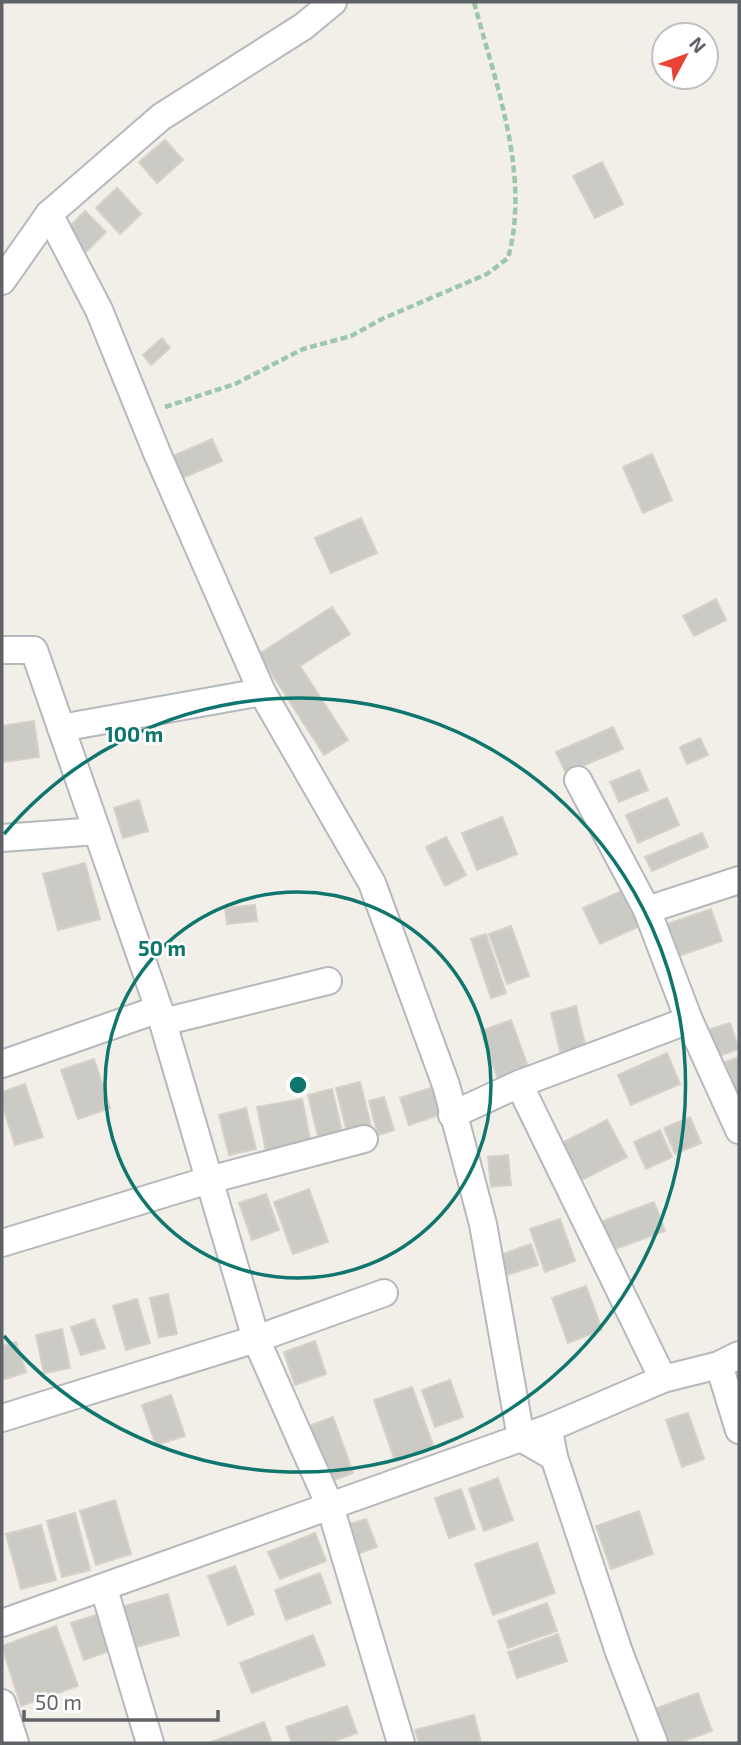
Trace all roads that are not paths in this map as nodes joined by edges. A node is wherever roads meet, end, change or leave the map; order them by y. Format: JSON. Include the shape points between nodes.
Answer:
{"nodes":[{"id":1,"x":333,"y":2,"type":"edge"},
{"id":2,"x":49,"y":214,"type":"junction"},
{"id":3,"x":2,"y":281,"type":"edge"},
{"id":4,"x":2,"y":650,"type":"edge"},
{"id":5,"x":262,"y":692,"type":"junction"},
{"id":6,"x":61,"y":728,"type":"junction"},
{"id":7,"x":578,"y":780,"type":"dead end"},
{"id":8,"x":97,"y":831,"type":"junction"},
{"id":9,"x":2,"y":838,"type":"edge"},
{"id":10,"x":739,"y":880,"type":"edge"},
{"id":11,"x":647,"y":911,"type":"junction"},
{"id":12,"x":328,"y":981,"type":"dead end"},
{"id":13,"x":161,"y":1016,"type":"junction"},
{"id":14,"x":689,"y":1020,"type":"junction"},
{"id":15,"x":2,"y":1064,"type":"edge"},
{"id":16,"x":519,"y":1084,"type":"junction"},
{"id":17,"x":452,"y":1115,"type":"junction"},
{"id":18,"x":739,"y":1130,"type":"edge"},
{"id":19,"x":364,"y":1139,"type":"dead end"},
{"id":20,"x":209,"y":1180,"type":"junction"},
{"id":21,"x":2,"y":1243,"type":"edge"},
{"id":22,"x":384,"y":1293,"type":"dead end"},
{"id":23,"x":256,"y":1339,"type":"junction"},
{"id":24,"x":729,"y":1360,"type":"edge"},
{"id":25,"x":663,"y":1379,"type":"junction"},
{"id":26,"x":2,"y":1418,"type":"edge"},
{"id":27,"x":549,"y":1429,"type":"junction"},
{"id":28,"x":739,"y":1430,"type":"edge"},
{"id":29,"x":520,"y":1437,"type":"junction"},
{"id":30,"x":554,"y":1457,"type":"junction"},
{"id":31,"x":330,"y":1506,"type":"junction"},
{"id":32,"x":104,"y":1589,"type":"junction"},
{"id":33,"x":2,"y":1623,"type":"edge"},
{"id":34,"x":2,"y":1703,"type":"edge"},
{"id":35,"x":15,"y":1743,"type":"edge"},
{"id":36,"x":150,"y":1743,"type":"edge"},
{"id":37,"x":401,"y":1743,"type":"edge"},
{"id":38,"x":654,"y":1743,"type":"edge"}],
"edges":[{"from":1,"to":2,"type":"street","via":[[304,26],[161,117]]},
{"from":2,"to":3,"type":"street"},
{"from":2,"to":5,"type":"street","via":[[99,310]]},
{"from":4,"to":6,"type":"street","via":[[34,650]]},
{"from":5,"to":6,"type":"street"},
{"from":5,"to":17,"type":"street","via":[[372,883],[446,1085]]},
{"from":6,"to":8,"type":"street"},
{"from":7,"to":11,"type":"street"},
{"from":8,"to":9,"type":"street"},
{"from":8,"to":13,"type":"street"},
{"from":10,"to":11,"type":"street"},
{"from":11,"to":14,"type":"street"},
{"from":12,"to":13,"type":"street"},
{"from":13,"to":15,"type":"street"},
{"from":13,"to":20,"type":"street"},
{"from":14,"to":16,"type":"street"},
{"from":14,"to":18,"type":"street"},
{"from":16,"to":17,"type":"street"},
{"from":16,"to":25,"type":"street"},
{"from":17,"to":29,"type":"street","via":[[483,1223]]},
{"from":19,"to":20,"type":"street"},
{"from":20,"to":21,"type":"street"},
{"from":20,"to":23,"type":"street"},
{"from":22,"to":23,"type":"street"},
{"from":23,"to":26,"type":"street"},
{"from":23,"to":31,"type":"street"},
{"from":24,"to":25,"type":"street"},
{"from":24,"to":28,"type":"street"},
{"from":25,"to":27,"type":"street"},
{"from":27,"to":29,"type":"street"},
{"from":27,"to":30,"type":"street"},
{"from":29,"to":30,"type":"street"},
{"from":29,"to":31,"type":"street"},
{"from":30,"to":38,"type":"street"},
{"from":31,"to":32,"type":"street"},
{"from":31,"to":37,"type":"street"},
{"from":32,"to":33,"type":"street"},
{"from":32,"to":36,"type":"street"},
{"from":34,"to":35,"type":"street"}]}
